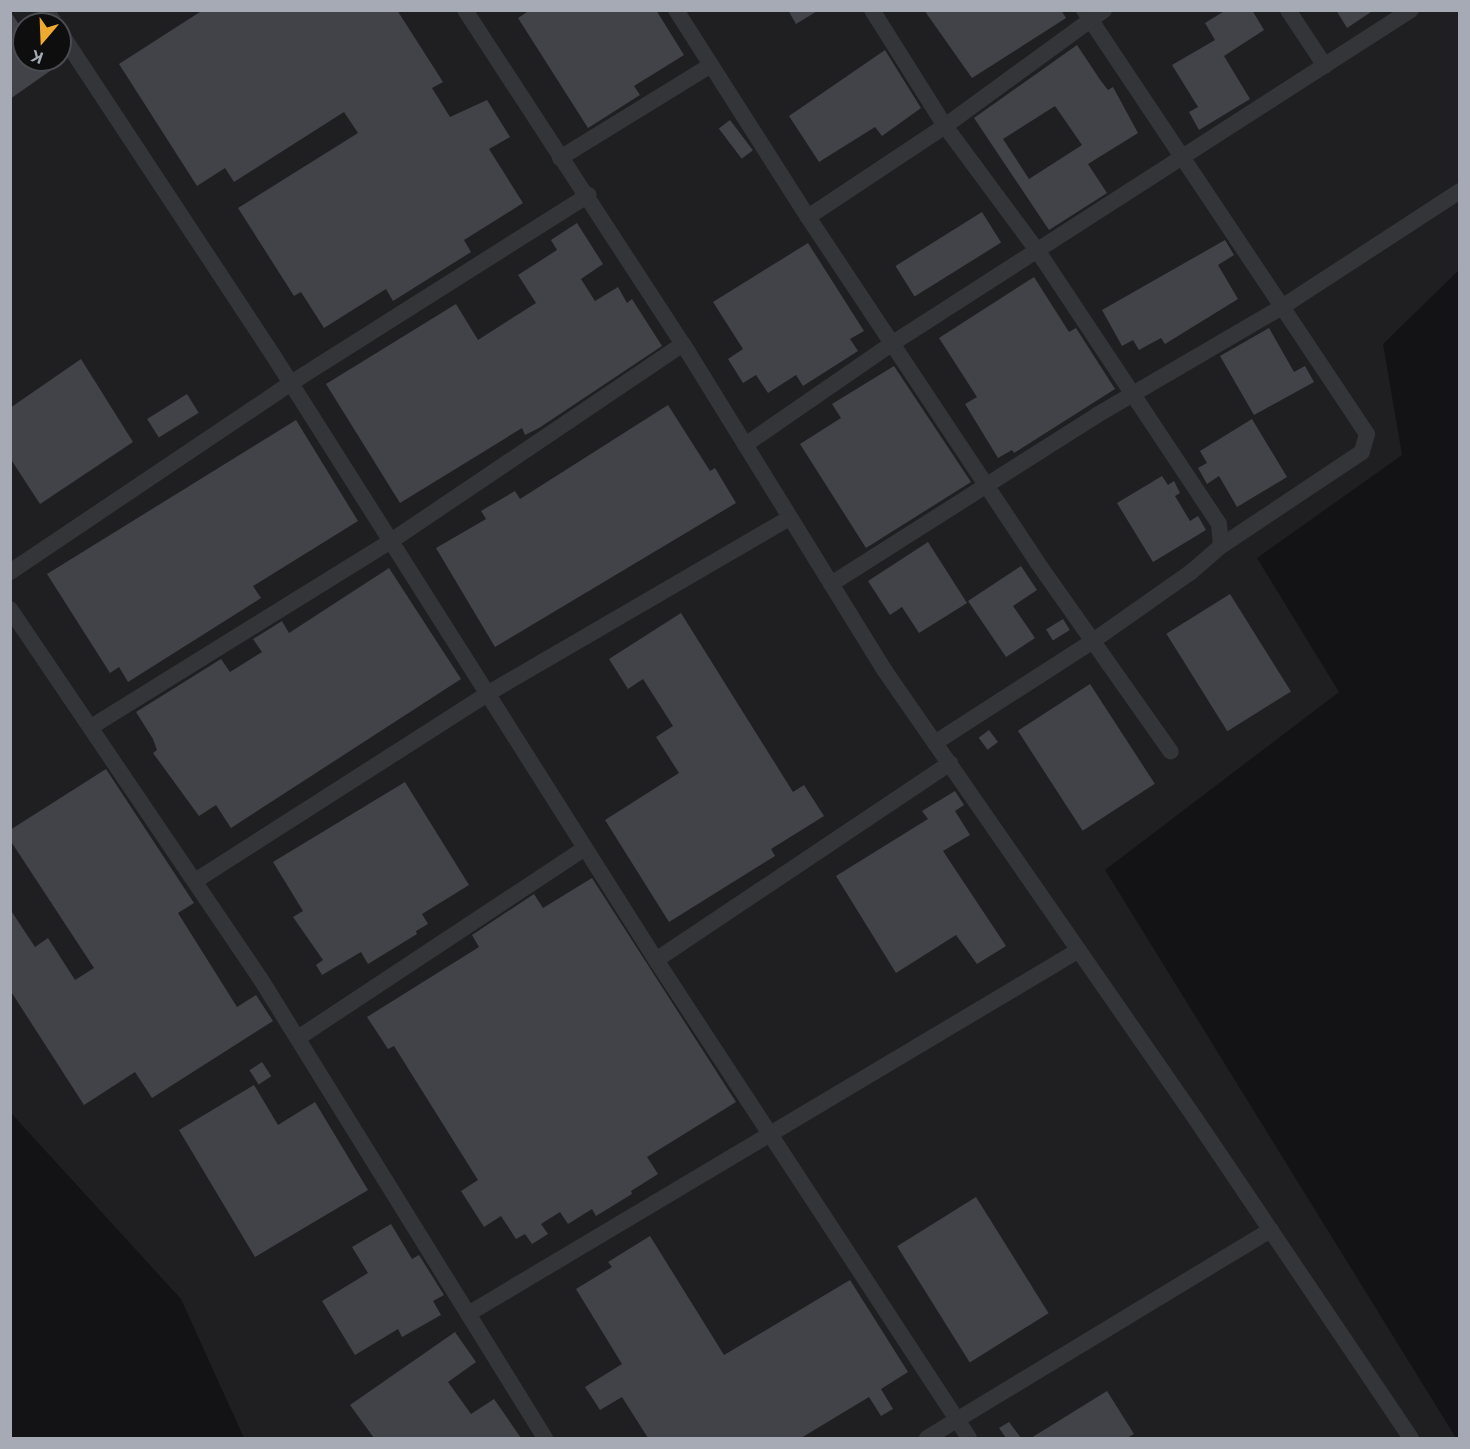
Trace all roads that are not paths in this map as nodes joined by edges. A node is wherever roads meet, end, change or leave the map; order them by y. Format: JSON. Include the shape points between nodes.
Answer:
{"nodes":[{"id":1,"x":676,"y":10,"type":"edge"},
{"id":2,"x":872,"y":10,"type":"edge"},
{"id":3,"x":1288,"y":10,"type":"edge"},
{"id":4,"x":1411,"y":10,"type":"edge"},
{"id":5,"x":471,"y":13,"type":"edge"},
{"id":6,"x":1092,"y":13,"type":"edge"},
{"id":7,"x":72,"y":50,"type":"edge"},
{"id":8,"x":711,"y":65,"type":"junction"},
{"id":9,"x":1325,"y":66,"type":"junction"},
{"id":10,"x":945,"y":126,"type":"junction"},
{"id":11,"x":560,"y":158,"type":"junction"},
{"id":12,"x":1183,"y":159,"type":"junction"},
{"id":13,"x":1460,"y":191,"type":"edge"},
{"id":14,"x":588,"y":195,"type":"junction"},
{"id":15,"x":808,"y":217,"type":"junction"},
{"id":16,"x":1039,"y":253,"type":"junction"},
{"id":17,"x":1282,"y":307,"type":"junction"},
{"id":18,"x":893,"y":343,"type":"junction"},
{"id":19,"x":683,"y":344,"type":"junction"},
{"id":20,"x":291,"y":383,"type":"junction"},
{"id":21,"x":1131,"y":395,"type":"junction"},
{"id":22,"x":745,"y":444,"type":"junction"},
{"id":23,"x":988,"y":485,"type":"junction"},
{"id":24,"x":790,"y":518,"type":"junction"},
{"id":25,"x":391,"y":541,"type":"junction"},
{"id":26,"x":1221,"y":546,"type":"junction"},
{"id":27,"x":10,"y":572,"type":"edge"},
{"id":28,"x":831,"y":584,"type":"junction"},
{"id":29,"x":10,"y":609,"type":"edge"},
{"id":30,"x":1093,"y":641,"type":"junction"},
{"id":31,"x":487,"y":694,"type":"junction"},
{"id":32,"x":91,"y":727,"type":"junction"},
{"id":33,"x":935,"y":744,"type":"junction"},
{"id":34,"x":1171,"y":753,"type":"dead end"},
{"id":35,"x":950,"y":763,"type":"junction"},
{"id":36,"x":585,"y":848,"type":"junction"},
{"id":37,"x":195,"y":881,"type":"junction"},
{"id":38,"x":1079,"y":950,"type":"junction"},
{"id":39,"x":656,"y":960,"type":"junction"},
{"id":40,"x":298,"y":1038,"type":"junction"},
{"id":41,"x":770,"y":1134,"type":"junction"},
{"id":42,"x":1271,"y":1230,"type":"junction"},
{"id":43,"x":468,"y":1314,"type":"junction"},
{"id":44,"x":957,"y":1420,"type":"junction"},
{"id":45,"x":545,"y":1438,"type":"edge"},
{"id":46,"x":927,"y":1438,"type":"edge"},
{"id":47,"x":969,"y":1438,"type":"edge"},
{"id":48,"x":1411,"y":1438,"type":"edge"}],
"edges":[{"from":1,"to":8,"type":"street"},
{"from":2,"to":10,"type":"street"},
{"from":3,"to":9,"type":"street"},
{"from":4,"to":9,"type":"street"},
{"from":5,"to":11,"type":"street"},
{"from":6,"to":10,"type":"street"},
{"from":6,"to":12,"type":"street"},
{"from":7,"to":20,"type":"street"},
{"from":8,"to":11,"type":"street"},
{"from":8,"to":15,"type":"street"},
{"from":9,"to":12,"type":"street"},
{"from":10,"to":15,"type":"street"},
{"from":10,"to":16,"type":"street"},
{"from":11,"to":14,"type":"street"},
{"from":12,"to":16,"type":"street"},
{"from":12,"to":17,"type":"street"},
{"from":13,"to":17,"type":"street"},
{"from":14,"to":19,"type":"street"},
{"from":14,"to":20,"type":"street"},
{"from":15,"to":18,"type":"street"},
{"from":16,"to":18,"type":"street"},
{"from":16,"to":21,"type":"street"},
{"from":17,"to":21,"type":"street"},
{"from":17,"to":26,"type":"street","via":[[1367,434],[1362,452]]},
{"from":18,"to":22,"type":"street"},
{"from":18,"to":23,"type":"street"},
{"from":19,"to":22,"type":"street"},
{"from":19,"to":25,"type":"street"},
{"from":20,"to":25,"type":"street"},
{"from":20,"to":27,"type":"street"},
{"from":21,"to":23,"type":"street"},
{"from":21,"to":26,"type":"street","via":[[1219,524]]},
{"from":22,"to":24,"type":"street"},
{"from":23,"to":28,"type":"street"},
{"from":23,"to":30,"type":"street"},
{"from":24,"to":28,"type":"street"},
{"from":24,"to":31,"type":"street"},
{"from":25,"to":31,"type":"street"},
{"from":25,"to":32,"type":"street"},
{"from":26,"to":30,"type":"street"},
{"from":28,"to":33,"type":"street"},
{"from":29,"to":32,"type":"street"},
{"from":30,"to":33,"type":"street"},
{"from":30,"to":34,"type":"street"},
{"from":31,"to":36,"type":"street"},
{"from":31,"to":37,"type":"street"},
{"from":32,"to":37,"type":"street"},
{"from":33,"to":35,"type":"street"},
{"from":35,"to":38,"type":"street"},
{"from":35,"to":39,"type":"street"},
{"from":36,"to":39,"type":"street"},
{"from":36,"to":40,"type":"street"},
{"from":37,"to":40,"type":"street"},
{"from":38,"to":41,"type":"street"},
{"from":38,"to":42,"type":"street"},
{"from":39,"to":41,"type":"street"},
{"from":40,"to":43,"type":"street"},
{"from":41,"to":43,"type":"street"},
{"from":41,"to":44,"type":"street"},
{"from":42,"to":44,"type":"street"},
{"from":42,"to":48,"type":"street"},
{"from":43,"to":45,"type":"street"},
{"from":44,"to":46,"type":"street"},
{"from":44,"to":47,"type":"street"}]}
